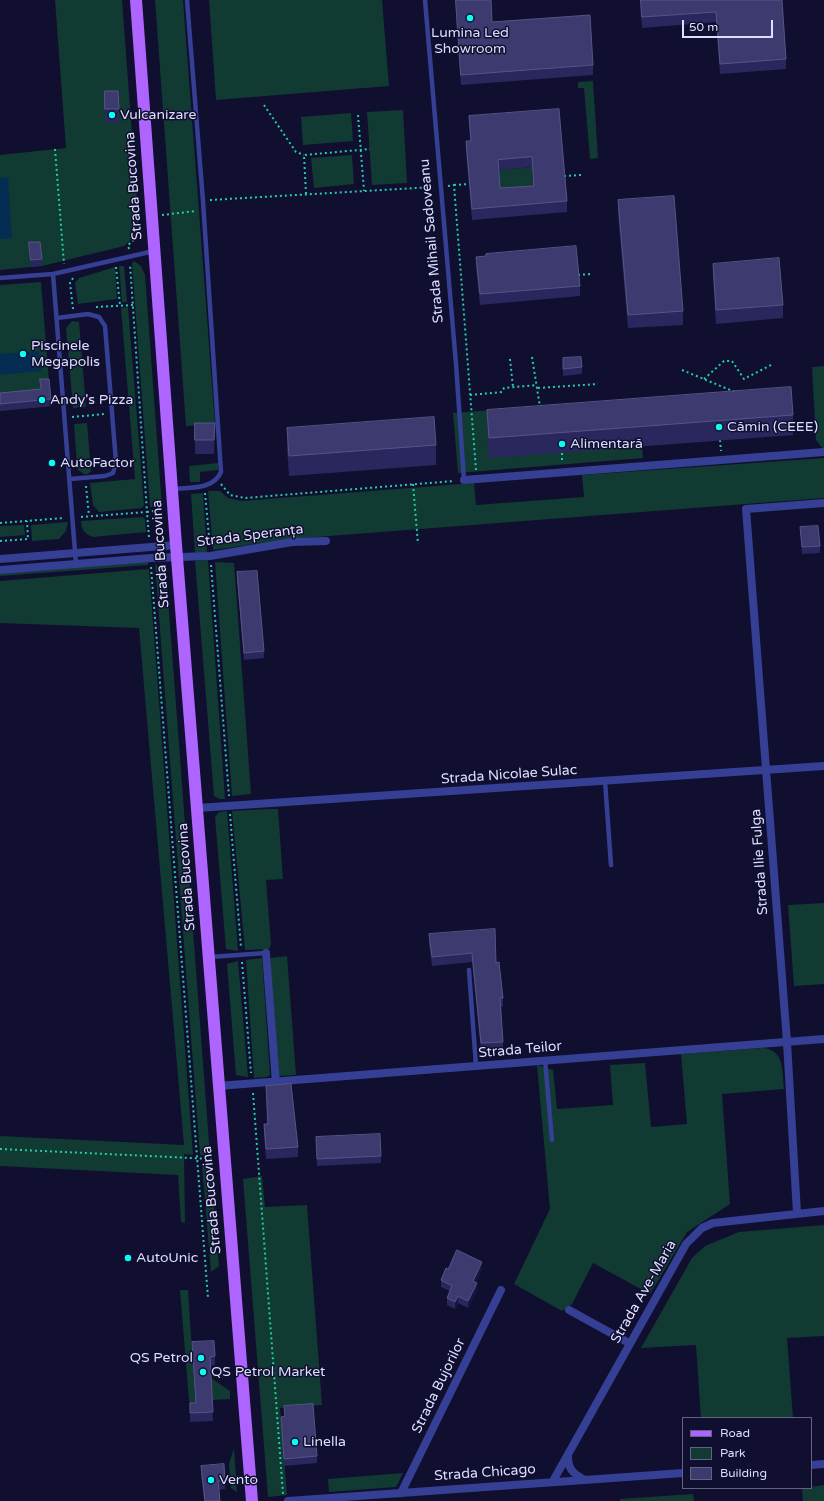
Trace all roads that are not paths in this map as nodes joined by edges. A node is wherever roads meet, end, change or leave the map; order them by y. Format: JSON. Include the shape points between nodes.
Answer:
{"nodes":[{"id":1,"x":136,"y":0,"type":"edge"},
{"id":2,"x":187,"y":0,"type":"edge"},
{"id":3,"x":425,"y":0,"type":"edge"},
{"id":4,"x":154,"y":251,"type":"junction"},
{"id":5,"x":53,"y":274,"type":"junction"},
{"id":6,"x":0,"y":278,"type":"edge"},
{"id":7,"x":57,"y":318,"type":"junction"},
{"id":8,"x":824,"y":452,"type":"edge"},
{"id":9,"x":70,"y":479,"type":"junction"},
{"id":10,"x":464,"y":480,"type":"joint"},
{"id":11,"x":171,"y":489,"type":"junction"},
{"id":12,"x":824,"y":503,"type":"edge"},
{"id":13,"x":326,"y":541,"type":"dead end"},
{"id":14,"x":176,"y":551,"type":"junction"},
{"id":15,"x":75,"y":553,"type":"junction"},
{"id":16,"x":0,"y":559,"type":"edge"},
{"id":17,"x":76,"y":564,"type":"junction"},
{"id":18,"x":0,"y":570,"type":"edge"},
{"id":19,"x":824,"y":766,"type":"edge"},
{"id":20,"x":766,"y":770,"type":"junction"},
{"id":21,"x":605,"y":781,"type":"junction"},
{"id":22,"x":197,"y":808,"type":"junction"},
{"id":23,"x":611,"y":864,"type":"dead end"},
{"id":24,"x":266,"y":953,"type":"joint"},
{"id":25,"x":208,"y":957,"type":"junction"},
{"id":26,"x":469,"y":970,"type":"dead end"},
{"id":27,"x":824,"y":1039,"type":"edge"},
{"id":28,"x":787,"y":1042,"type":"junction"},
{"id":29,"x":545,"y":1060,"type":"junction"},
{"id":30,"x":476,"y":1066,"type":"junction"},
{"id":31,"x":276,"y":1083,"type":"junction"},
{"id":32,"x":218,"y":1086,"type":"junction"},
{"id":33,"x":552,"y":1140,"type":"dead end"},
{"id":34,"x":824,"y":1211,"type":"edge"},
{"id":35,"x":797,"y":1213,"type":"junction"},
{"id":36,"x":501,"y":1290,"type":"dead end"},
{"id":37,"x":569,"y":1310,"type":"dead end"},
{"id":38,"x":629,"y":1343,"type":"junction"},
{"id":39,"x":568,"y":1455,"type":"junction"},
{"id":40,"x":824,"y":1464,"type":"edge"},
{"id":41,"x":812,"y":1465,"type":"edge"},
{"id":42,"x":682,"y":1473,"type":"edge"},
{"id":43,"x":584,"y":1479,"type":"junction"},
{"id":44,"x":553,"y":1481,"type":"junction"},
{"id":45,"x":401,"y":1493,"type":"junction"},
{"id":46,"x":252,"y":1501,"type":"edge"},
{"id":47,"x":288,"y":1501,"type":"edge"}],
"edges":[{"from":1,"to":4,"type":"main road","name":"Strada Bucovina"},
{"from":2,"to":11,"type":"lane","via":[[221,472],[218,479],[211,484]]},
{"from":3,"to":10,"type":"lane","name":"Strada Mihail Sadoveanu"},
{"from":4,"to":5,"type":"lane","name":"Strada Bucovina"},
{"from":4,"to":11,"type":"main road","name":"Strada Bucovina"},
{"from":5,"to":6,"type":"lane","name":"Strada Bucovina"},
{"from":5,"to":7,"type":"lane"},
{"from":7,"to":9,"type":"lane"},
{"from":7,"to":9,"type":"lane","via":[[88,314],[99,318],[105,326],[116,462],[113,473],[105,476]]},
{"from":8,"to":10,"type":"street"},
{"from":9,"to":15,"type":"lane"},
{"from":11,"to":14,"type":"main road","name":"Strada Bucovina"},
{"from":12,"to":20,"type":"street","name":"Strada Ilie Fulga","via":[[746,509]]},
{"from":13,"to":14,"type":"street","name":"Strada Speranța","via":[[292,542],[210,556]]},
{"from":14,"to":15,"type":"street","via":[[150,548]]},
{"from":14,"to":17,"type":"street"},
{"from":14,"to":22,"type":"main road","name":"Strada Bucovina"},
{"from":15,"to":16,"type":"street"},
{"from":15,"to":17,"type":"lane"},
{"from":17,"to":18,"type":"street"},
{"from":19,"to":20,"type":"street","name":"Strada Nicolae Sulac"},
{"from":20,"to":21,"type":"street","name":"Strada Nicolae Sulac"},
{"from":20,"to":28,"type":"street","name":"Strada Ilie Fulga"},
{"from":21,"to":22,"type":"street","name":"Strada Nicolae Sulac"},
{"from":21,"to":23,"type":"lane"},
{"from":22,"to":25,"type":"main road","name":"Strada Bucovina"},
{"from":24,"to":25,"type":"lane"},
{"from":24,"to":31,"type":"street"},
{"from":25,"to":32,"type":"main road","name":"Strada Bucovina"},
{"from":26,"to":30,"type":"lane"},
{"from":27,"to":28,"type":"street","name":"Strada Teilor"},
{"from":28,"to":29,"type":"street","name":"Strada Teilor"},
{"from":28,"to":35,"type":"street","name":"Strada Ilie Fulga"},
{"from":29,"to":30,"type":"street","name":"Strada Teilor"},
{"from":29,"to":33,"type":"lane"},
{"from":30,"to":31,"type":"street","name":"Strada Teilor"},
{"from":31,"to":32,"type":"street","name":"Strada Teilor"},
{"from":32,"to":46,"type":"main road","name":"Strada Bucovina"},
{"from":34,"to":35,"type":"street","name":"Strada Ave-Maria"},
{"from":35,"to":38,"type":"street","name":"Strada Ave-Maria","via":[[724,1220],[702,1228],[686,1244]]},
{"from":36,"to":45,"type":"street","name":"Strada Bujorilor"},
{"from":37,"to":38,"type":"street"},
{"from":38,"to":39,"type":"street","name":"Strada Ave-Maria"},
{"from":39,"to":43,"type":"street","via":[[568,1466],[573,1474]]},
{"from":39,"to":44,"type":"street","name":"Strada Ave-Maria"},
{"from":40,"to":41,"type":"street"},
{"from":42,"to":43,"type":"street","name":"Strada Chicago"},
{"from":43,"to":44,"type":"street","name":"Strada Chicago"},
{"from":44,"to":45,"type":"street","name":"Strada Chicago"},
{"from":45,"to":47,"type":"street","name":"Strada Chicago"}]}
